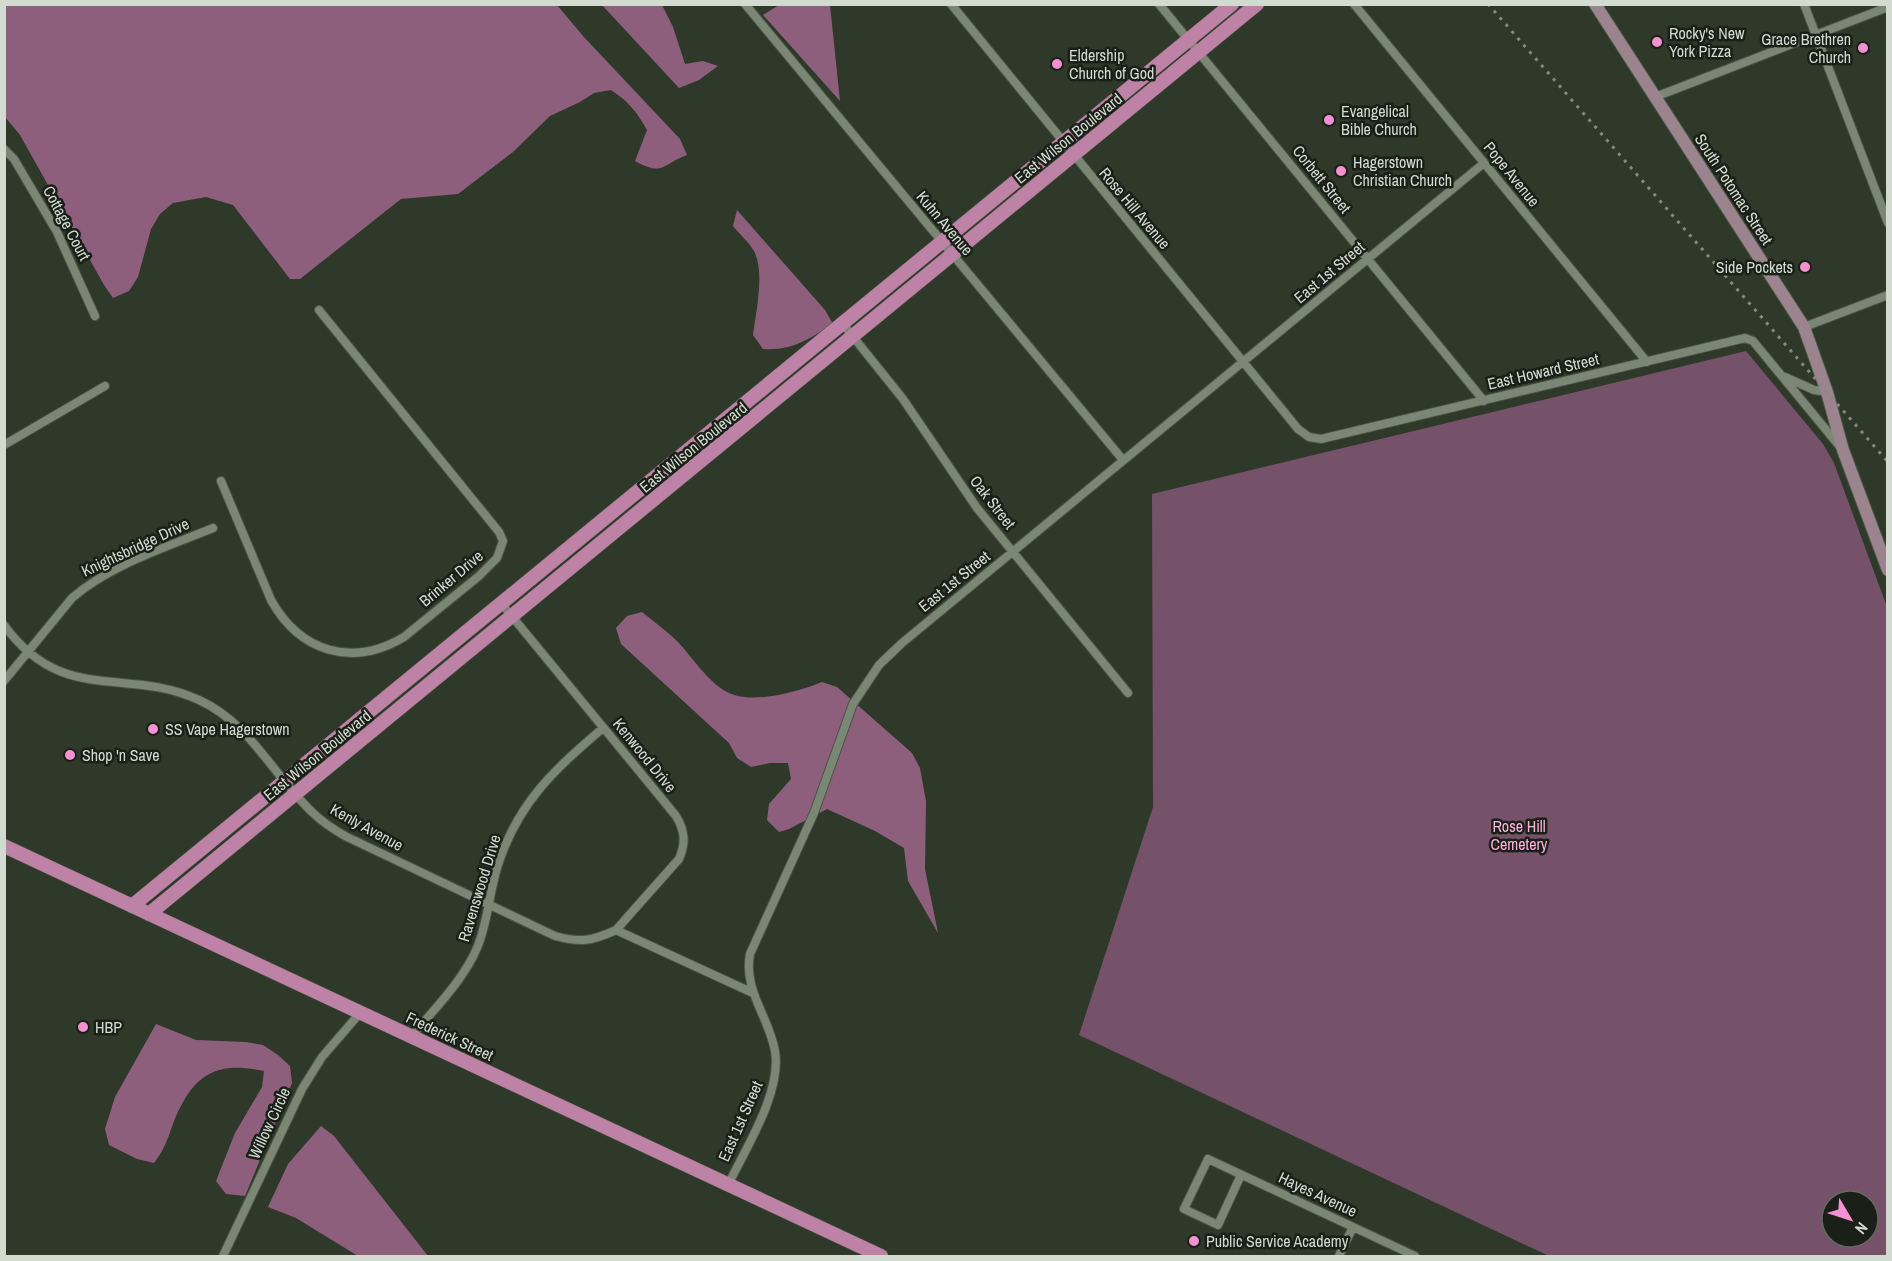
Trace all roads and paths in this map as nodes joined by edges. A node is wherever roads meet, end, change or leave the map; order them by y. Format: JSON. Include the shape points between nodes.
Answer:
{"nodes":[{"id":1,"x":745,"y":4,"type":"edge"},
{"id":2,"x":951,"y":4,"type":"edge"},
{"id":3,"x":1159,"y":4,"type":"edge"},
{"id":4,"x":1232,"y":4,"type":"edge"},
{"id":5,"x":1257,"y":4,"type":"edge"},
{"id":6,"x":1354,"y":4,"type":"edge"},
{"id":7,"x":1595,"y":4,"type":"edge"},
{"id":8,"x":1804,"y":4,"type":"edge"},
{"id":9,"x":1887,"y":7,"type":"edge"},
{"id":10,"x":1816,"y":35,"type":"junction"},
{"id":11,"x":1188,"y":40,"type":"junction"},
{"id":12,"x":1198,"y":52,"type":"junction"},
{"id":13,"x":1655,"y":97,"type":"junction"},
{"id":14,"x":1064,"y":144,"type":"junction"},
{"id":15,"x":4,"y":149,"type":"edge"},
{"id":16,"x":1073,"y":156,"type":"junction"},
{"id":17,"x":1484,"y":163,"type":"junction"},
{"id":18,"x":1887,"y":223,"type":"edge"},
{"id":19,"x":943,"y":243,"type":"junction"},
{"id":20,"x":952,"y":254,"type":"junction"},
{"id":21,"x":1368,"y":259,"type":"junction"},
{"id":22,"x":1887,"y":296,"type":"edge"},
{"id":23,"x":319,"y":310,"type":"dead end"},
{"id":24,"x":95,"y":316,"type":"dead end"},
{"id":25,"x":842,"y":323,"type":"junction"},
{"id":26,"x":1804,"y":327,"type":"junction"},
{"id":27,"x":853,"y":337,"type":"junction"},
{"id":28,"x":1243,"y":362,"type":"junction"},
{"id":29,"x":1647,"y":362,"type":"junction"},
{"id":30,"x":1782,"y":376,"type":"junction"},
{"id":31,"x":105,"y":386,"type":"dead end"},
{"id":32,"x":1827,"y":392,"type":"junction"},
{"id":33,"x":1484,"y":401,"type":"junction"},
{"id":34,"x":1298,"y":429,"type":"joint"},
{"id":35,"x":4,"y":445,"type":"edge"},
{"id":36,"x":1843,"y":450,"type":"junction"},
{"id":37,"x":1123,"y":460,"type":"junction"},
{"id":38,"x":221,"y":481,"type":"dead end"},
{"id":39,"x":213,"y":528,"type":"dead end"},
{"id":40,"x":1013,"y":552,"type":"junction"},
{"id":41,"x":1887,"y":570,"type":"edge"},
{"id":42,"x":501,"y":603,"type":"junction"},
{"id":43,"x":512,"y":616,"type":"junction"},
{"id":44,"x":4,"y":625,"type":"edge"},
{"id":45,"x":27,"y":652,"type":"junction"},
{"id":46,"x":4,"y":681,"type":"edge"},
{"id":47,"x":1128,"y":693,"type":"dead end"},
{"id":48,"x":603,"y":728,"type":"junction"},
{"id":49,"x":284,"y":781,"type":"junction"},
{"id":50,"x":296,"y":795,"type":"junction"},
{"id":51,"x":222,"y":832,"type":"junction"},
{"id":52,"x":4,"y":846,"type":"edge"},
{"id":53,"x":190,"y":881,"type":"junction"},
{"id":54,"x":489,"y":905,"type":"junction"},
{"id":55,"x":132,"y":906,"type":"junction"},
{"id":56,"x":149,"y":914,"type":"junction"},
{"id":57,"x":615,"y":930,"type":"junction"},
{"id":58,"x":753,"y":993,"type":"junction"},
{"id":59,"x":360,"y":1013,"type":"junction"},
{"id":60,"x":412,"y":1036,"type":"junction"},
{"id":61,"x":1241,"y":1175,"type":"junction"},
{"id":62,"x":728,"y":1185,"type":"junction"},
{"id":63,"x":1353,"y":1227,"type":"junction"},
{"id":64,"x":223,"y":1257,"type":"edge"},
{"id":65,"x":881,"y":1257,"type":"edge"},
{"id":66,"x":1339,"y":1257,"type":"edge"},
{"id":67,"x":1415,"y":1257,"type":"edge"}],
"edges":[{"from":1,"to":19,"type":"street","name":"Kuhn Avenue"},
{"from":2,"to":14,"type":"street","name":"Rose Hill Avenue"},
{"from":3,"to":11,"type":"street","name":"Corbett Street"},
{"from":4,"to":11,"type":"main road","name":"East Wilson Boulevard"},
{"from":5,"to":12,"type":"main road","name":"East Wilson Boulevard"},
{"from":6,"to":17,"type":"street","name":"Pope Avenue"},
{"from":7,"to":13,"type":"main road","name":"South Potomac Street"},
{"from":8,"to":10,"type":"street"},
{"from":9,"to":10,"type":"street"},
{"from":10,"to":13,"type":"street"},
{"from":10,"to":18,"type":"street"},
{"from":11,"to":12,"type":"street","name":"Corbett Street"},
{"from":11,"to":14,"type":"main road","name":"East Wilson Boulevard"},
{"from":12,"to":16,"type":"main road","name":"East Wilson Boulevard"},
{"from":12,"to":21,"type":"street","name":"Corbett Street"},
{"from":13,"to":26,"type":"main road","name":"South Potomac Street"},
{"from":14,"to":16,"type":"street","name":"Rose Hill Avenue"},
{"from":14,"to":19,"type":"main road","name":"East Wilson Boulevard"},
{"from":15,"to":24,"type":"street","name":"Cottage Court","via":[[15,159],[57,232]]},
{"from":16,"to":20,"type":"main road","name":"East Wilson Boulevard"},
{"from":16,"to":28,"type":"street","name":"Rose Hill Avenue"},
{"from":17,"to":21,"type":"street","name":"East 1st Street"},
{"from":17,"to":29,"type":"street","name":"Pope Avenue"},
{"from":19,"to":20,"type":"street","name":"Kuhn Avenue"},
{"from":19,"to":25,"type":"main road","name":"East Wilson Boulevard"},
{"from":20,"to":27,"type":"main road","name":"East Wilson Boulevard"},
{"from":20,"to":37,"type":"street","name":"Kuhn Avenue"},
{"from":21,"to":28,"type":"street","name":"East 1st Street"},
{"from":21,"to":33,"type":"street","name":"Corbett Street"},
{"from":22,"to":26,"type":"street"},
{"from":23,"to":38,"type":"street","name":"Brinker Drive","via":[[499,532],[503,540],[497,558],[392,644],[358,653],[320,648],[303,639],[280,617]]},
{"from":25,"to":27,"type":"street","name":"Oak Street"},
{"from":25,"to":42,"type":"main road","name":"East Wilson Boulevard"},
{"from":26,"to":32,"type":"main road","name":"South Potomac Street"},
{"from":27,"to":40,"type":"street","name":"Oak Street","via":[[903,399],[959,483]]},
{"from":27,"to":43,"type":"main road","name":"East Wilson Boulevard"},
{"from":28,"to":34,"type":"street","name":"Rose Hill Avenue"},
{"from":28,"to":37,"type":"street","name":"East 1st Street"},
{"from":29,"to":30,"type":"street","name":"East Howard Street","via":[[1749,339]]},
{"from":29,"to":33,"type":"street","name":"East Howard Street"},
{"from":30,"to":32,"type":"street","name":"East Howard Street"},
{"from":30,"to":36,"type":"street","name":"East Howard Street"},
{"from":31,"to":35,"type":"street"},
{"from":32,"to":36,"type":"main road","name":"South Potomac Street"},
{"from":33,"to":34,"type":"street","name":"East Howard Street","via":[[1321,439]]},
{"from":36,"to":41,"type":"main road","name":"South Potomac Street"},
{"from":37,"to":40,"type":"street","name":"East 1st Street"},
{"from":39,"to":45,"type":"street","name":"Knightsbridge Drive","via":[[85,586]]},
{"from":40,"to":47,"type":"street","name":"Oak Street"},
{"from":40,"to":58,"type":"street","name":"East 1st Street","via":[[902,643],[861,689],[845,722],[814,813],[750,954],[748,976]]},
{"from":42,"to":43,"type":"street","name":"Kenwood Drive"},
{"from":42,"to":49,"type":"main road","name":"East Wilson Boulevard"},
{"from":43,"to":48,"type":"street","name":"Kenwood Drive"},
{"from":43,"to":50,"type":"main road","name":"East Wilson Boulevard"},
{"from":44,"to":45,"type":"street","name":"Kenly Avenue"},
{"from":45,"to":46,"type":"street","name":"Knightsbridge Drive"},
{"from":45,"to":49,"type":"street","name":"Kenly Avenue","via":[[76,678],[164,689],[213,707],[244,731]]},
{"from":48,"to":54,"type":"street","name":"Ravenswood Drive","via":[[558,766],[527,804],[505,845]]},
{"from":48,"to":57,"type":"street","name":"Kenwood Drive","via":[[676,816],[684,839],[679,859]]},
{"from":49,"to":50,"type":"street","name":"Kenly Avenue"},
{"from":49,"to":51,"type":"main road","name":"East Wilson Boulevard"},
{"from":50,"to":53,"type":"main road","name":"East Wilson Boulevard"},
{"from":50,"to":54,"type":"street","name":"Kenly Avenue","via":[[345,836]]},
{"from":51,"to":53,"type":"main road","via":[[224,842],[192,868]]},
{"from":51,"to":55,"type":"main road","name":"East Wilson Boulevard"},
{"from":52,"to":55,"type":"main road","name":"Frederick Street"},
{"from":53,"to":56,"type":"main road","name":"East Wilson Boulevard"},
{"from":54,"to":57,"type":"street","name":"Kenly Avenue","via":[[573,941],[587,941]]},
{"from":54,"to":60,"type":"street","name":"Ravenswood Drive","via":[[469,964]]},
{"from":55,"to":56,"type":"main road","name":"Frederick Street"},
{"from":56,"to":59,"type":"main road","name":"Frederick Street"},
{"from":57,"to":58,"type":"street"},
{"from":58,"to":62,"type":"street","name":"East 1st Street","via":[[772,1040],[775,1077],[768,1103]]},
{"from":59,"to":60,"type":"main road","name":"Frederick Street"},
{"from":59,"to":64,"type":"street","name":"Willow Circle","via":[[310,1074]]},
{"from":60,"to":62,"type":"main road","name":"Frederick Street"},
{"from":61,"to":61,"type":"street","name":"Hayes Avenue","via":[[1218,1225],[1184,1209],[1208,1159]]},
{"from":61,"to":63,"type":"street","name":"Hayes Avenue"},
{"from":62,"to":65,"type":"main road","name":"Frederick Street"},
{"from":63,"to":66,"type":"street"},
{"from":63,"to":67,"type":"street","name":"Hayes Avenue"}]}
